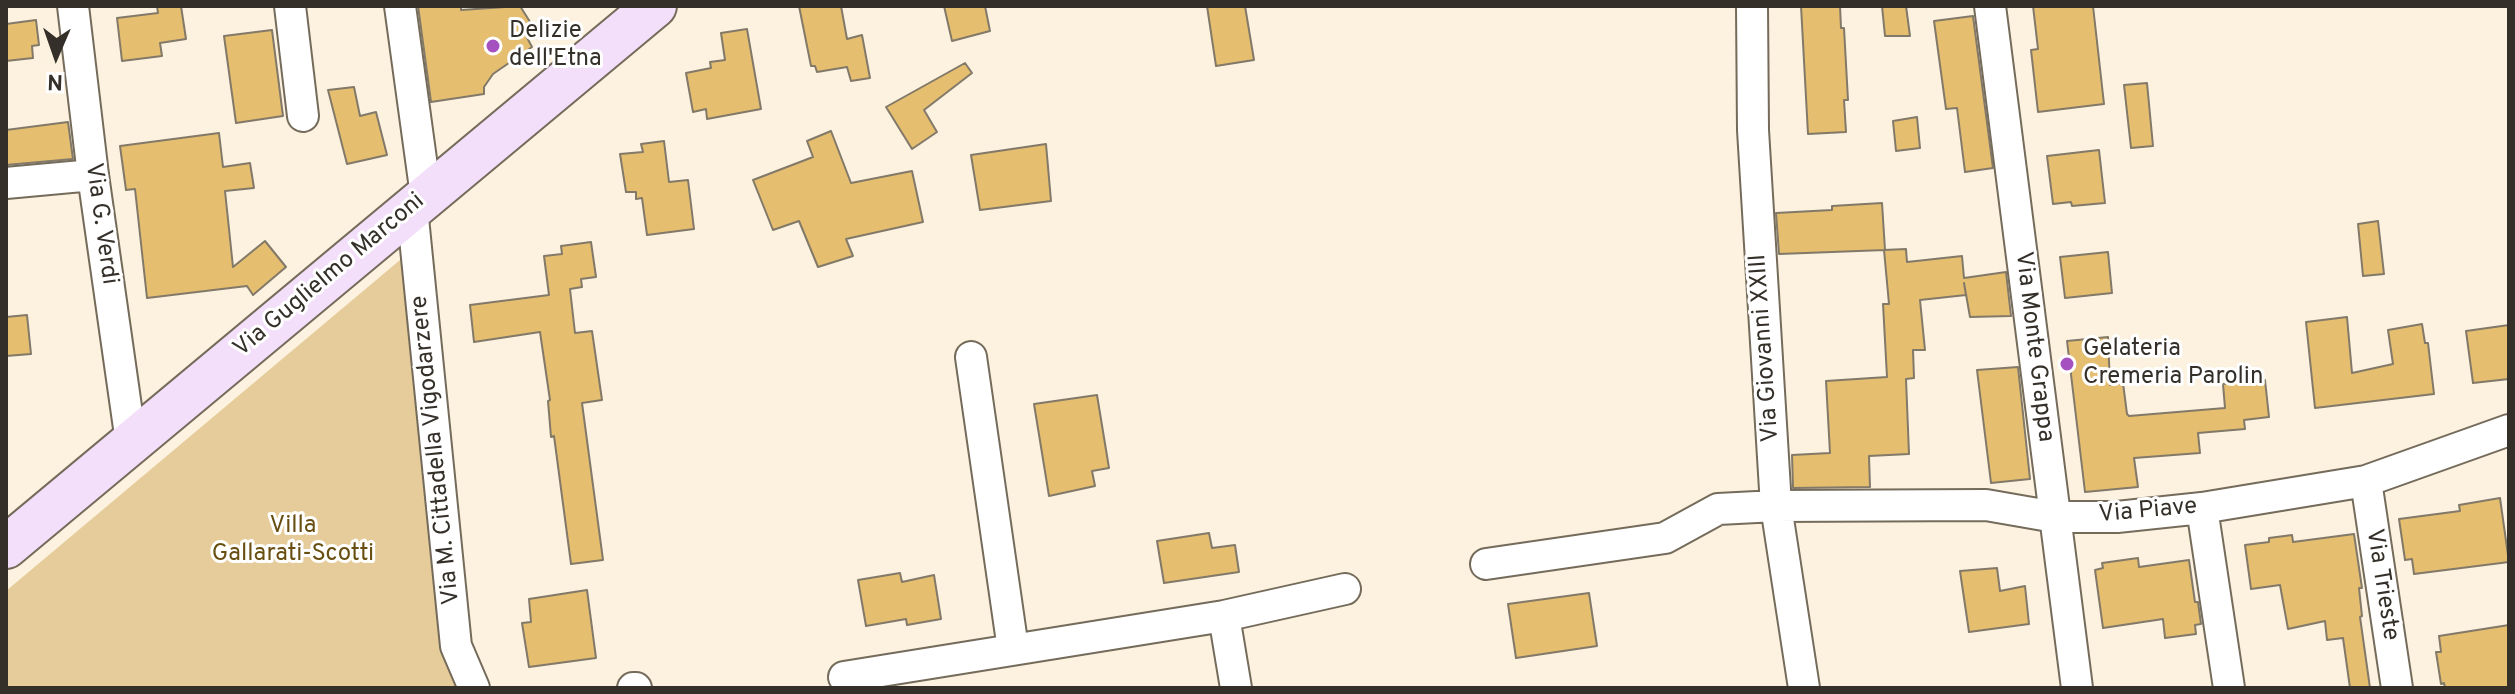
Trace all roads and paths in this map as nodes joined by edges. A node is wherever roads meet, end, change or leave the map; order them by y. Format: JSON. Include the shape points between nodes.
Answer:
{"nodes":[{"id":1,"x":73,"y":6,"type":"edge"},
{"id":2,"x":290,"y":6,"type":"edge"},
{"id":3,"x":400,"y":6,"type":"edge"},
{"id":4,"x":655,"y":6,"type":"edge"},
{"id":5,"x":1752,"y":6,"type":"edge"},
{"id":6,"x":1990,"y":6,"type":"edge"},
{"id":7,"x":303,"y":116,"type":"dead end"},
{"id":8,"x":93,"y":175,"type":"junction"},
{"id":9,"x":6,"y":183,"type":"edge"},
{"id":10,"x":419,"y":202,"type":"junction"},
{"id":11,"x":971,"y":357,"type":"dead end"},
{"id":12,"x":2509,"y":430,"type":"edge"},
{"id":13,"x":131,"y":442,"type":"junction"},
{"id":14,"x":2366,"y":481,"type":"junction"},
{"id":15,"x":1776,"y":506,"type":"junction"},
{"id":16,"x":2202,"y":508,"type":"junction"},
{"id":17,"x":2055,"y":517,"type":"junction"},
{"id":18,"x":6,"y":547,"type":"edge"},
{"id":19,"x":1486,"y":564,"type":"dead end"},
{"id":20,"x":1345,"y":589,"type":"dead end"},
{"id":21,"x":1224,"y":616,"type":"junction"},
{"id":22,"x":1013,"y":649,"type":"junction"},
{"id":23,"x":844,"y":677,"type":"dead end"},
{"id":24,"x":474,"y":688,"type":"edge"},
{"id":25,"x":1236,"y":688,"type":"edge"},
{"id":26,"x":1804,"y":688,"type":"edge"},
{"id":27,"x":2077,"y":688,"type":"edge"},
{"id":28,"x":2229,"y":688,"type":"edge"},
{"id":29,"x":2397,"y":688,"type":"edge"}],
"edges":[{"from":1,"to":8,"type":"street","name":"Via G. Verdi"},
{"from":2,"to":7,"type":"street"},
{"from":3,"to":10,"type":"street","name":"Via M. Cittadella Vigodarzere"},
{"from":4,"to":10,"type":"street","name":"Via Guglielmo Marconi"},
{"from":5,"to":15,"type":"street","name":"Via Giovanni XXIII","via":[[1753,130]]},
{"from":6,"to":17,"type":"street","name":"Via Monte Grappa"},
{"from":8,"to":9,"type":"street"},
{"from":8,"to":13,"type":"street","name":"Via G. Verdi"},
{"from":10,"to":13,"type":"street","name":"Via Guglielmo Marconi"},
{"from":10,"to":24,"type":"street","name":"Via M. Cittadella Vigodarzere","via":[[456,646]]},
{"from":11,"to":22,"type":"street"},
{"from":12,"to":14,"type":"street","name":"Via Piave"},
{"from":13,"to":18,"type":"street","name":"Via Guglielmo Marconi"},
{"from":14,"to":16,"type":"street","name":"Via Piave"},
{"from":14,"to":29,"type":"street","name":"Via Trieste"},
{"from":15,"to":17,"type":"street","name":"Via Piave","via":[[1986,505]]},
{"from":15,"to":19,"type":"street","name":"Via Piave","via":[[1718,509],[1665,538]]},
{"from":15,"to":26,"type":"street","name":"Via Giovanni XXIII"},
{"from":16,"to":17,"type":"street","name":"Via Piave"},
{"from":16,"to":28,"type":"street"},
{"from":17,"to":27,"type":"street","name":"Via Monte Grappa"},
{"from":20,"to":21,"type":"street"},
{"from":21,"to":22,"type":"street"},
{"from":21,"to":25,"type":"street"},
{"from":22,"to":23,"type":"street"}]}
